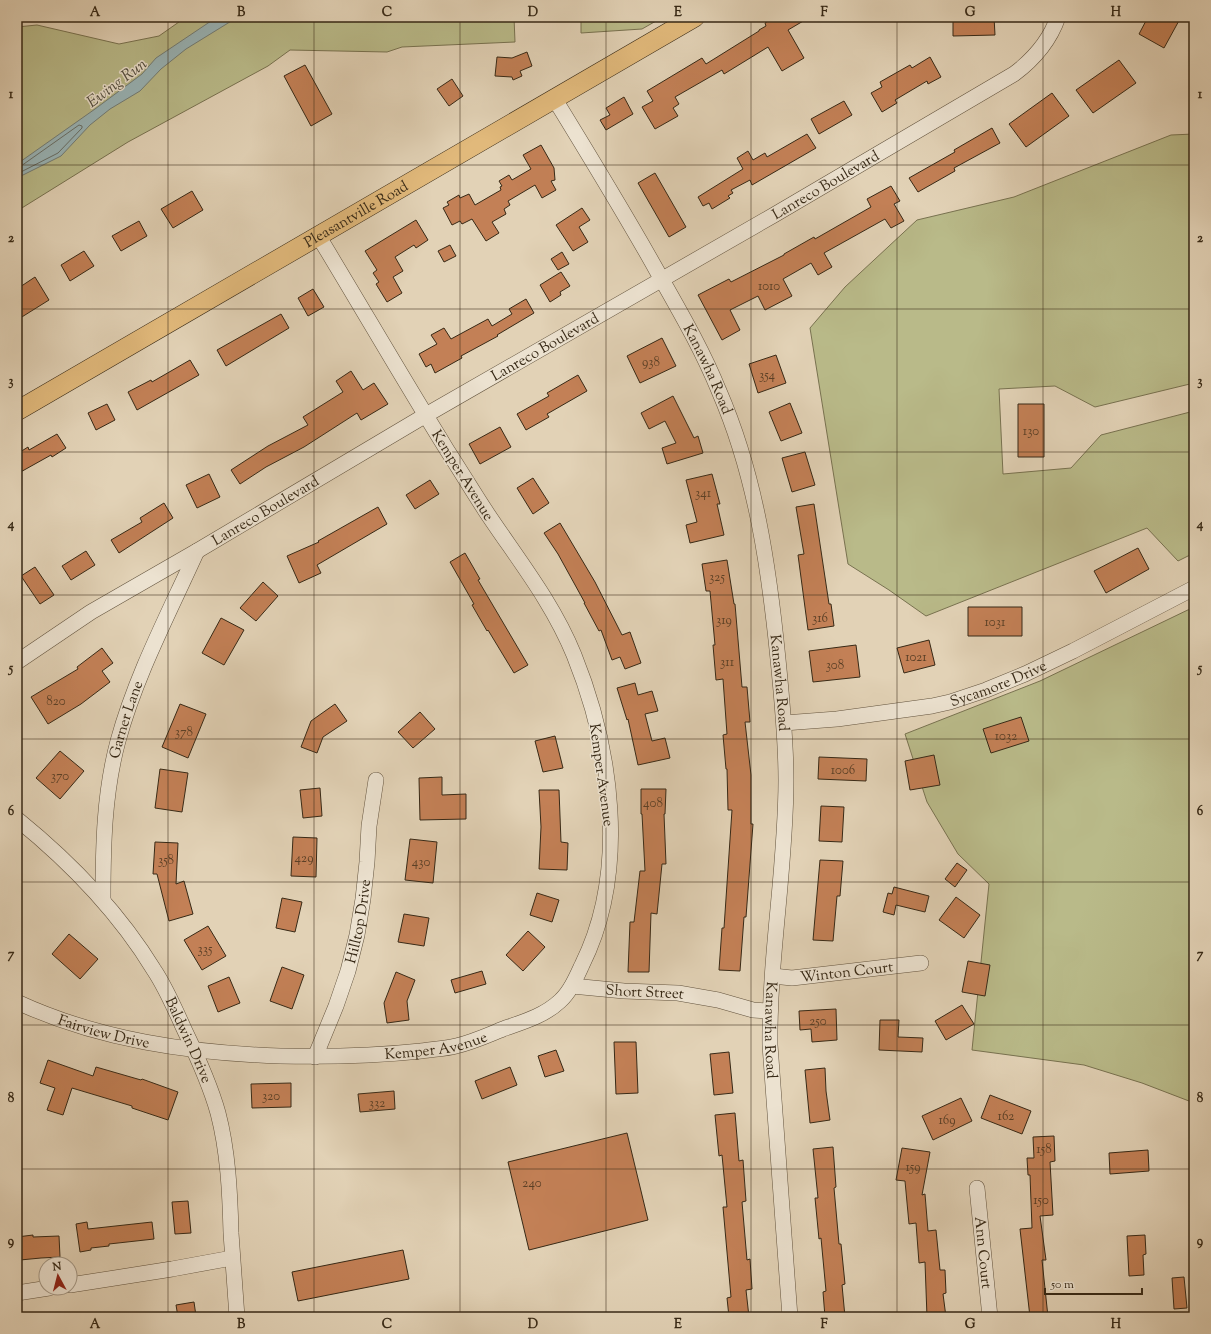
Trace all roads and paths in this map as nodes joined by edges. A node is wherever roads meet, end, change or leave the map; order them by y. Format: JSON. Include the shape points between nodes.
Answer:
{"nodes":[{"id":1,"x":695,"y":17,"type":"edge"},
{"id":2,"x":1058,"y":17,"type":"edge"},
{"id":3,"x":554,"y":98,"type":"junction"},
{"id":4,"x":319,"y":237,"type":"junction"},
{"id":5,"x":662,"y":280,"type":"junction"},
{"id":6,"x":17,"y":411,"type":"edge"},
{"id":7,"x":426,"y":415,"type":"junction"},
{"id":8,"x":197,"y":551,"type":"junction"},
{"id":9,"x":1194,"y":588,"type":"edge"},
{"id":10,"x":17,"y":662,"type":"edge"},
{"id":11,"x":784,"y":723,"type":"junction"},
{"id":12,"x":376,"y":780,"type":"dead end"},
{"id":13,"x":17,"y":818,"type":"edge"},
{"id":14,"x":103,"y":900,"type":"junction"},
{"id":15,"x":921,"y":963,"type":"dead end"},
{"id":16,"x":773,"y":976,"type":"junction"},
{"id":17,"x":572,"y":986,"type":"junction"},
{"id":18,"x":17,"y":1002,"type":"edge"},
{"id":19,"x":770,"y":1011,"type":"junction"},
{"id":20,"x":195,"y":1050,"type":"junction"},
{"id":21,"x":315,"y":1057,"type":"junction"},
{"id":22,"x":977,"y":1188,"type":"dead end"},
{"id":23,"x":232,"y":1258,"type":"junction"},
{"id":24,"x":78,"y":1284,"type":"edge"},
{"id":25,"x":38,"y":1290,"type":"edge"},
{"id":26,"x":17,"y":1293,"type":"edge"},
{"id":27,"x":236,"y":1317,"type":"edge"},
{"id":28,"x":790,"y":1317,"type":"edge"},
{"id":29,"x":990,"y":1317,"type":"edge"}],
"edges":[{"from":1,"to":3,"type":"main road","name":"Pleasantville Road"},
{"from":2,"to":5,"type":"street","name":"Lanreco Boulevard","via":[[1040,50],[1029,63],[1014,74]]},
{"from":3,"to":4,"type":"main road","name":"Pleasantville Road"},
{"from":3,"to":5,"type":"street","name":"Kanawha Road"},
{"from":4,"to":6,"type":"main road","name":"Pleasantville Road"},
{"from":4,"to":7,"type":"street","name":"Kemper Avenue"},
{"from":5,"to":7,"type":"street","name":"Lanreco Boulevard"},
{"from":5,"to":11,"type":"street","name":"Kanawha Road","via":[[699,346],[717,386],[749,477],[761,528],[770,585]]},
{"from":7,"to":8,"type":"street","name":"Lanreco Boulevard"},
{"from":7,"to":17,"type":"street","name":"Kemper Avenue","via":[[485,510],[549,604],[574,654],[597,727],[609,800],[610,866],[598,926]]},
{"from":8,"to":10,"type":"street","name":"Lanreco Boulevard","via":[[91,612]]},
{"from":8,"to":14,"type":"street","name":"Garner Lane","via":[[148,658],[118,742],[108,787],[104,824]]},
{"from":9,"to":11,"type":"street","name":"Sycamore Drive","via":[[1025,674],[950,702],[837,719]]},
{"from":11,"to":16,"type":"street","name":"Kanawha Road","via":[[785,836]]},
{"from":12,"to":21,"type":"street","name":"Hilltop Drive","via":[[357,935],[336,1006]]},
{"from":13,"to":14,"type":"street","name":"Baldwin Drive","via":[[52,848]]},
{"from":14,"to":20,"type":"street","name":"Baldwin Drive","via":[[155,970]]},
{"from":15,"to":16,"type":"street","name":"Winton Court","via":[[792,978]]},
{"from":16,"to":19,"type":"street","name":"Kanawha Road"},
{"from":17,"to":19,"type":"street","name":"Short Street","via":[[678,993],[718,1000],[753,1010]]},
{"from":17,"to":21,"type":"street","name":"Kemper Avenue","via":[[553,1008],[472,1042],[396,1054]]},
{"from":18,"to":20,"type":"street","name":"Fairview Drive","via":[[66,1021],[118,1036]]},
{"from":19,"to":28,"type":"street","name":"Kanawha Road","via":[[770,1045]]},
{"from":20,"to":21,"type":"street","name":"Kemper Avenue","via":[[244,1055]]},
{"from":20,"to":23,"type":"street","name":"Baldwin Drive","via":[[218,1113],[225,1150]]},
{"from":22,"to":29,"type":"street","name":"Ann Court"},
{"from":23,"to":24,"type":"street"},
{"from":23,"to":27,"type":"street","name":"Baldwin Drive"},
{"from":25,"to":26,"type":"street"}]}
